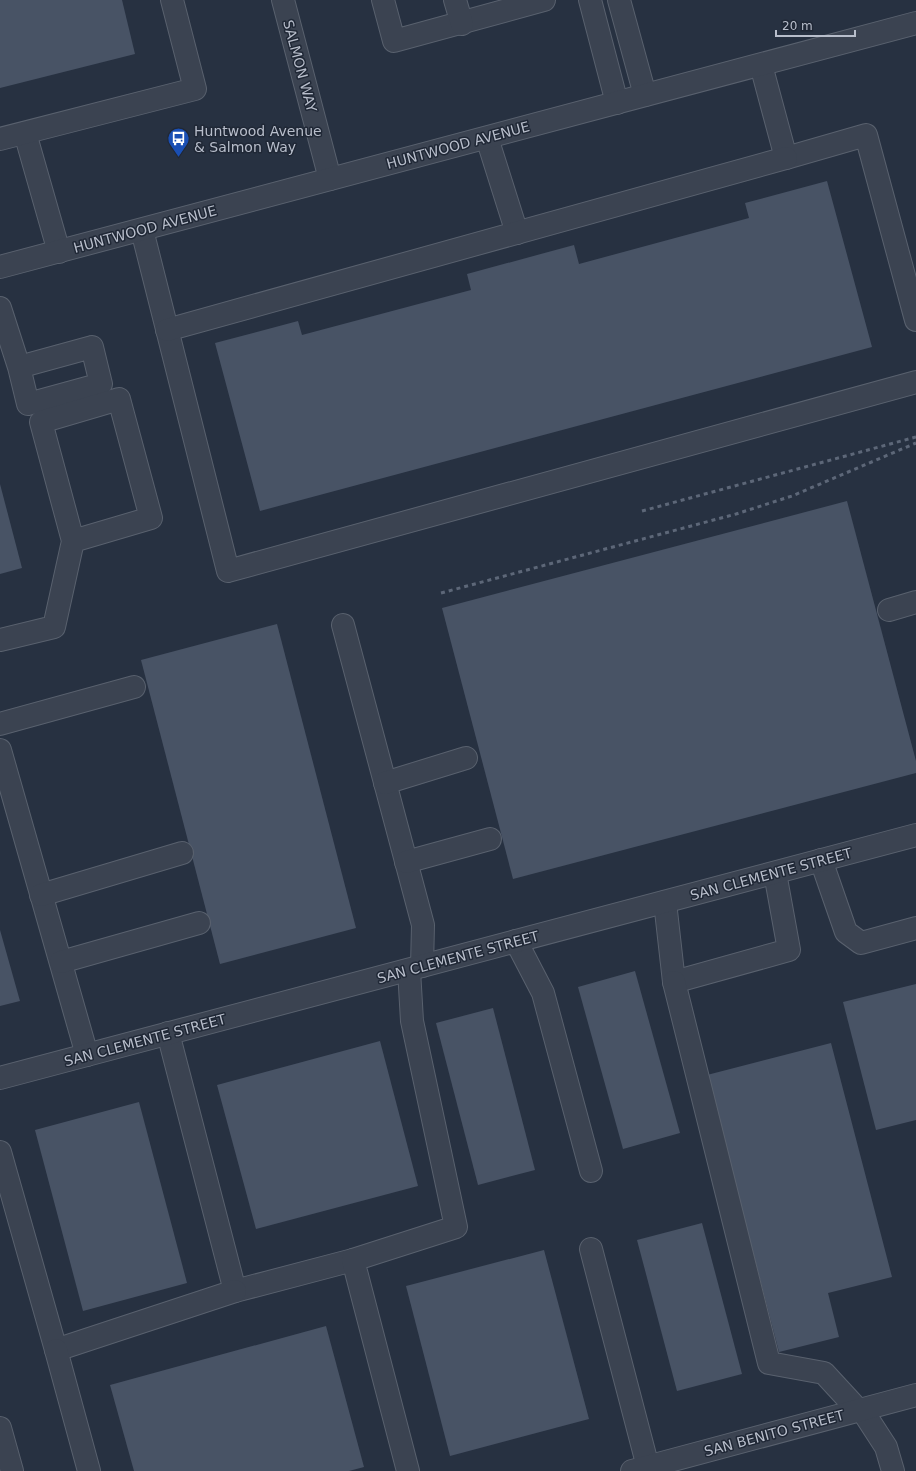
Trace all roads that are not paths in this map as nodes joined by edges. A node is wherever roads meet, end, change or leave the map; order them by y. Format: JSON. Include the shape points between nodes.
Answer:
{"nodes":[{"id":1,"x":172,"y":0,"type":"edge"},
{"id":2,"x":283,"y":0,"type":"edge"},
{"id":3,"x":383,"y":0,"type":"edge"},
{"id":4,"x":455,"y":0,"type":"edge"},
{"id":5,"x":544,"y":0,"type":"edge"},
{"id":6,"x":590,"y":0,"type":"edge"},
{"id":7,"x":619,"y":0,"type":"edge"},
{"id":8,"x":916,"y":23,"type":"edge"},
{"id":9,"x":462,"y":24,"type":"junction"},
{"id":10,"x":761,"y":65,"type":"junction"},
{"id":11,"x":645,"y":95,"type":"junction"},
{"id":12,"x":617,"y":103,"type":"junction"},
{"id":13,"x":25,"y":133,"type":"junction"},
{"id":14,"x":488,"y":138,"type":"junction"},
{"id":15,"x":0,"y":139,"type":"edge"},
{"id":16,"x":786,"y":158,"type":"junction"},
{"id":17,"x":330,"y":179,"type":"junction"},
{"id":18,"x":142,"y":230,"type":"junction"},
{"id":19,"x":517,"y":233,"type":"junction"},
{"id":20,"x":59,"y":252,"type":"junction"},
{"id":21,"x":0,"y":268,"type":"edge"},
{"id":22,"x":0,"y":308,"type":"edge"},
{"id":23,"x":916,"y":320,"type":"edge"},
{"id":24,"x":167,"y":330,"type":"junction"},
{"id":25,"x":19,"y":367,"type":"dead end"},
{"id":26,"x":916,"y":382,"type":"edge"},
{"id":27,"x":72,"y":541,"type":"junction"},
{"id":28,"x":916,"y":602,"type":"edge"},
{"id":29,"x":889,"y":610,"type":"dead end"},
{"id":30,"x":343,"y":625,"type":"dead end"},
{"id":31,"x":0,"y":640,"type":"edge"},
{"id":32,"x":134,"y":687,"type":"dead end"},
{"id":33,"x":0,"y":724,"type":"edge"},
{"id":34,"x":0,"y":750,"type":"edge"},
{"id":35,"x":466,"y":758,"type":"dead end"},
{"id":36,"x":385,"y":783,"type":"junction"},
{"id":37,"x":916,"y":835,"type":"edge"},
{"id":38,"x":490,"y":839,"type":"dead end"},
{"id":39,"x":182,"y":853,"type":"dead end"},
{"id":40,"x":822,"y":860,"type":"junction"},
{"id":41,"x":406,"y":862,"type":"junction"},
{"id":42,"x":775,"y":873,"type":"junction"},
{"id":43,"x":41,"y":895,"type":"junction"},
{"id":44,"x":665,"y":902,"type":"junction"},
{"id":45,"x":199,"y":923,"type":"dead end"},
{"id":46,"x":916,"y":928,"type":"edge"},
{"id":47,"x":516,"y":941,"type":"junction"},
{"id":48,"x":61,"y":962,"type":"junction"},
{"id":49,"x":415,"y":968,"type":"junction"},
{"id":50,"x":674,"y":982,"type":"junction"},
{"id":51,"x":168,"y":1033,"type":"junction"},
{"id":52,"x":87,"y":1055,"type":"junction"},
{"id":53,"x":0,"y":1078,"type":"edge"},
{"id":54,"x":0,"y":1152,"type":"edge"},
{"id":55,"x":591,"y":1170,"type":"dead end"},
{"id":56,"x":591,"y":1249,"type":"dead end"},
{"id":57,"x":353,"y":1260,"type":"junction"},
{"id":58,"x":235,"y":1291,"type":"junction"},
{"id":59,"x":56,"y":1350,"type":"junction"},
{"id":60,"x":916,"y":1395,"type":"edge"},
{"id":61,"x":861,"y":1410,"type":"junction"},
{"id":62,"x":0,"y":1428,"type":"edge"},
{"id":63,"x":640,"y":1469,"type":"edge"},
{"id":64,"x":12,"y":1471,"type":"edge"},
{"id":65,"x":90,"y":1471,"type":"edge"},
{"id":66,"x":408,"y":1471,"type":"edge"},
{"id":67,"x":893,"y":1471,"type":"edge"}],
"edges":[{"from":1,"to":13,"type":"street","via":[[195,89]]},
{"from":2,"to":17,"type":"street","name":"SALMON WAY"},
{"from":3,"to":9,"type":"street","via":[[394,41]]},
{"from":4,"to":9,"type":"street"},
{"from":5,"to":9,"type":"street"},
{"from":6,"to":12,"type":"street"},
{"from":7,"to":11,"type":"street"},
{"from":8,"to":10,"type":"street","name":"HUNTWOOD AVENUE"},
{"from":10,"to":11,"type":"street","name":"HUNTWOOD AVENUE"},
{"from":10,"to":16,"type":"street"},
{"from":11,"to":12,"type":"street","name":"HUNTWOOD AVENUE"},
{"from":12,"to":14,"type":"street","name":"HUNTWOOD AVENUE"},
{"from":13,"to":15,"type":"street"},
{"from":13,"to":20,"type":"street"},
{"from":14,"to":17,"type":"street","name":"HUNTWOOD AVENUE"},
{"from":14,"to":19,"type":"street"},
{"from":16,"to":19,"type":"street"},
{"from":16,"to":23,"type":"street","via":[[866,135]]},
{"from":17,"to":18,"type":"street","name":"HUNTWOOD AVENUE"},
{"from":18,"to":20,"type":"street","name":"HUNTWOOD AVENUE"},
{"from":18,"to":24,"type":"street"},
{"from":19,"to":24,"type":"street"},
{"from":20,"to":21,"type":"street","name":"HUNTWOOD AVENUE"},
{"from":22,"to":25,"type":"street"},
{"from":24,"to":26,"type":"street","via":[[228,571]]},
{"from":27,"to":27,"type":"street","via":[[151,518],[119,399],[41,422]]},
{"from":27,"to":31,"type":"street","via":[[54,627]]},
{"from":28,"to":29,"type":"street"},
{"from":30,"to":36,"type":"street"},
{"from":32,"to":33,"type":"street"},
{"from":34,"to":43,"type":"street"},
{"from":35,"to":36,"type":"street"},
{"from":36,"to":41,"type":"street"},
{"from":37,"to":40,"type":"street","name":"SAN CLEMENTE STREET"},
{"from":38,"to":41,"type":"street"},
{"from":39,"to":43,"type":"street"},
{"from":40,"to":42,"type":"street","name":"SAN CLEMENTE STREET"},
{"from":40,"to":46,"type":"street","via":[[846,932],[861,943]]},
{"from":41,"to":49,"type":"street","via":[[424,926]]},
{"from":42,"to":44,"type":"street","name":"SAN CLEMENTE STREET"},
{"from":42,"to":50,"type":"street","via":[[789,950]]},
{"from":43,"to":48,"type":"street"},
{"from":44,"to":47,"type":"street","name":"SAN CLEMENTE STREET"},
{"from":44,"to":50,"type":"street"},
{"from":45,"to":48,"type":"street"},
{"from":47,"to":49,"type":"street","name":"SAN CLEMENTE STREET"},
{"from":47,"to":55,"type":"street","via":[[543,993]]},
{"from":48,"to":52,"type":"street"},
{"from":49,"to":51,"type":"street","name":"SAN CLEMENTE STREET"},
{"from":49,"to":57,"type":"street","via":[[412,1021],[456,1227]]},
{"from":50,"to":61,"type":"street","via":[[769,1363],[824,1373]]},
{"from":51,"to":52,"type":"street","name":"SAN CLEMENTE STREET"},
{"from":51,"to":58,"type":"street"},
{"from":52,"to":53,"type":"street","name":"SAN CLEMENTE STREET"},
{"from":54,"to":59,"type":"street"},
{"from":56,"to":63,"type":"street"},
{"from":57,"to":58,"type":"street"},
{"from":57,"to":66,"type":"street"},
{"from":58,"to":59,"type":"street"},
{"from":59,"to":65,"type":"street"},
{"from":60,"to":61,"type":"street","name":"SAN BENITO STREET"},
{"from":61,"to":63,"type":"street","name":"SAN BENITO STREET"},
{"from":61,"to":67,"type":"street","via":[[886,1446]]},
{"from":62,"to":64,"type":"street"}]}
